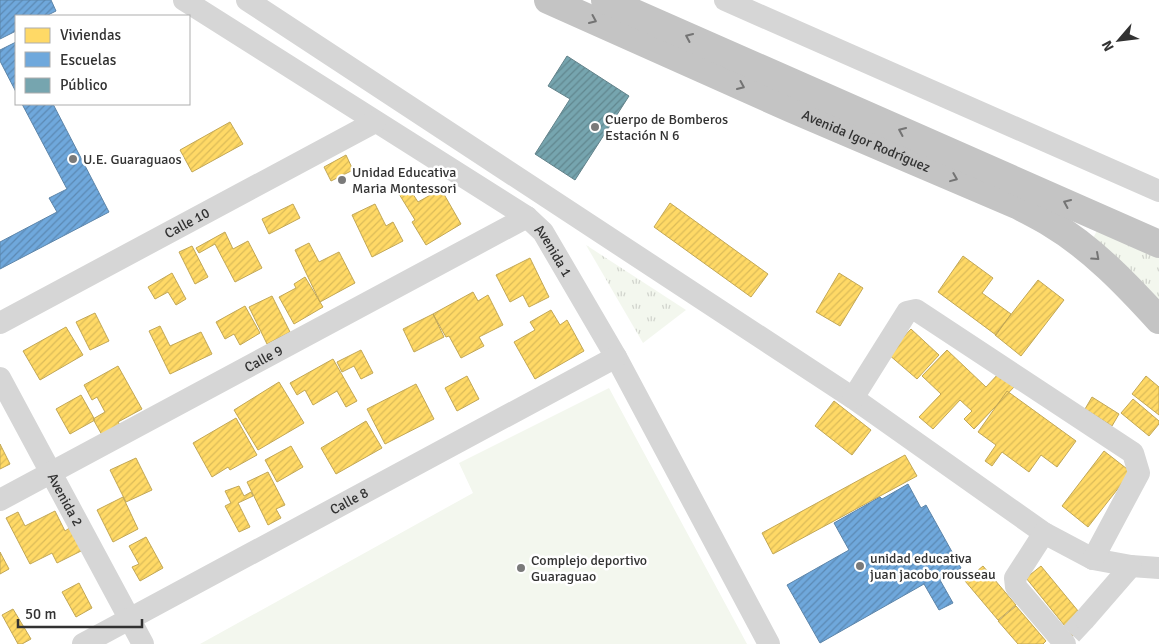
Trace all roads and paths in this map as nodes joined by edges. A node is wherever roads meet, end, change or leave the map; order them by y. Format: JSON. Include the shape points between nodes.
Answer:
{"nodes":[{"id":1,"x":184,"y":0,"type":"edge"},
{"id":2,"x":247,"y":0,"type":"edge"},
{"id":3,"x":548,"y":0,"type":"edge"},
{"id":4,"x":605,"y":0,"type":"edge"},
{"id":5,"x":725,"y":0,"type":"edge"},
{"id":6,"x":375,"y":122,"type":"junction"},
{"id":7,"x":1159,"y":191,"type":"edge"},
{"id":8,"x":527,"y":217,"type":"junction"},
{"id":9,"x":1159,"y":244,"type":"edge"},
{"id":10,"x":1159,"y":320,"type":"edge"},
{"id":11,"x":0,"y":323,"type":"edge"},
{"id":12,"x":616,"y":357,"type":"junction"},
{"id":13,"x":0,"y":378,"type":"edge"},
{"id":14,"x":853,"y":398,"type":"junction"},
{"id":15,"x":51,"y":473,"type":"junction"},
{"id":16,"x":0,"y":500,"type":"edge"},
{"id":17,"x":1044,"y":533,"type":"junction"},
{"id":18,"x":1092,"y":559,"type":"junction"},
{"id":19,"x":1131,"y":566,"type":"junction"},
{"id":20,"x":1159,"y":568,"type":"edge"},
{"id":21,"x":129,"y":619,"type":"junction"},
{"id":22,"x":1071,"y":635,"type":"edge"},
{"id":23,"x":83,"y":644,"type":"edge"},
{"id":24,"x":142,"y":644,"type":"edge"},
{"id":25,"x":769,"y":644,"type":"edge"}],
"edges":[{"from":1,"to":6,"type":"street","name":"Avenida 1"},
{"from":2,"to":14,"type":"street"},
{"from":3,"to":10,"type":"highway","name":"Avenida Igor Rodríguez","one_way":true,"via":[[1026,210],[1089,251]]},
{"from":9,"to":4,"type":"highway","name":"Avenida Igor Rodríguez","one_way":true},
{"from":5,"to":7,"type":"street"},
{"from":6,"to":8,"type":"street","name":"Avenida 1"},
{"from":6,"to":11,"type":"street","name":"Calle 10"},
{"from":8,"to":12,"type":"street","name":"Avenida 1","via":[[543,232]]},
{"from":8,"to":15,"type":"street","name":"Calle 9"},
{"from":12,"to":21,"type":"street","name":"Calle 8"},
{"from":12,"to":25,"type":"street","name":"Avenida 1"},
{"from":13,"to":15,"type":"street","name":"Avenida 2"},
{"from":14,"to":17,"type":"street"},
{"from":14,"to":18,"type":"street","via":[[906,312],[916,310],[1133,453],[1139,472]]},
{"from":15,"to":16,"type":"street","name":"Calle 9"},
{"from":15,"to":21,"type":"street","name":"Avenida 2"},
{"from":17,"to":18,"type":"street"},
{"from":17,"to":22,"type":"street","via":[[1014,578],[1016,587]]},
{"from":18,"to":19,"type":"street"},
{"from":19,"to":20,"type":"street"},
{"from":19,"to":22,"type":"street"},
{"from":21,"to":23,"type":"street","name":"Calle 8"},
{"from":21,"to":24,"type":"street","name":"Avenida 2"}]}
